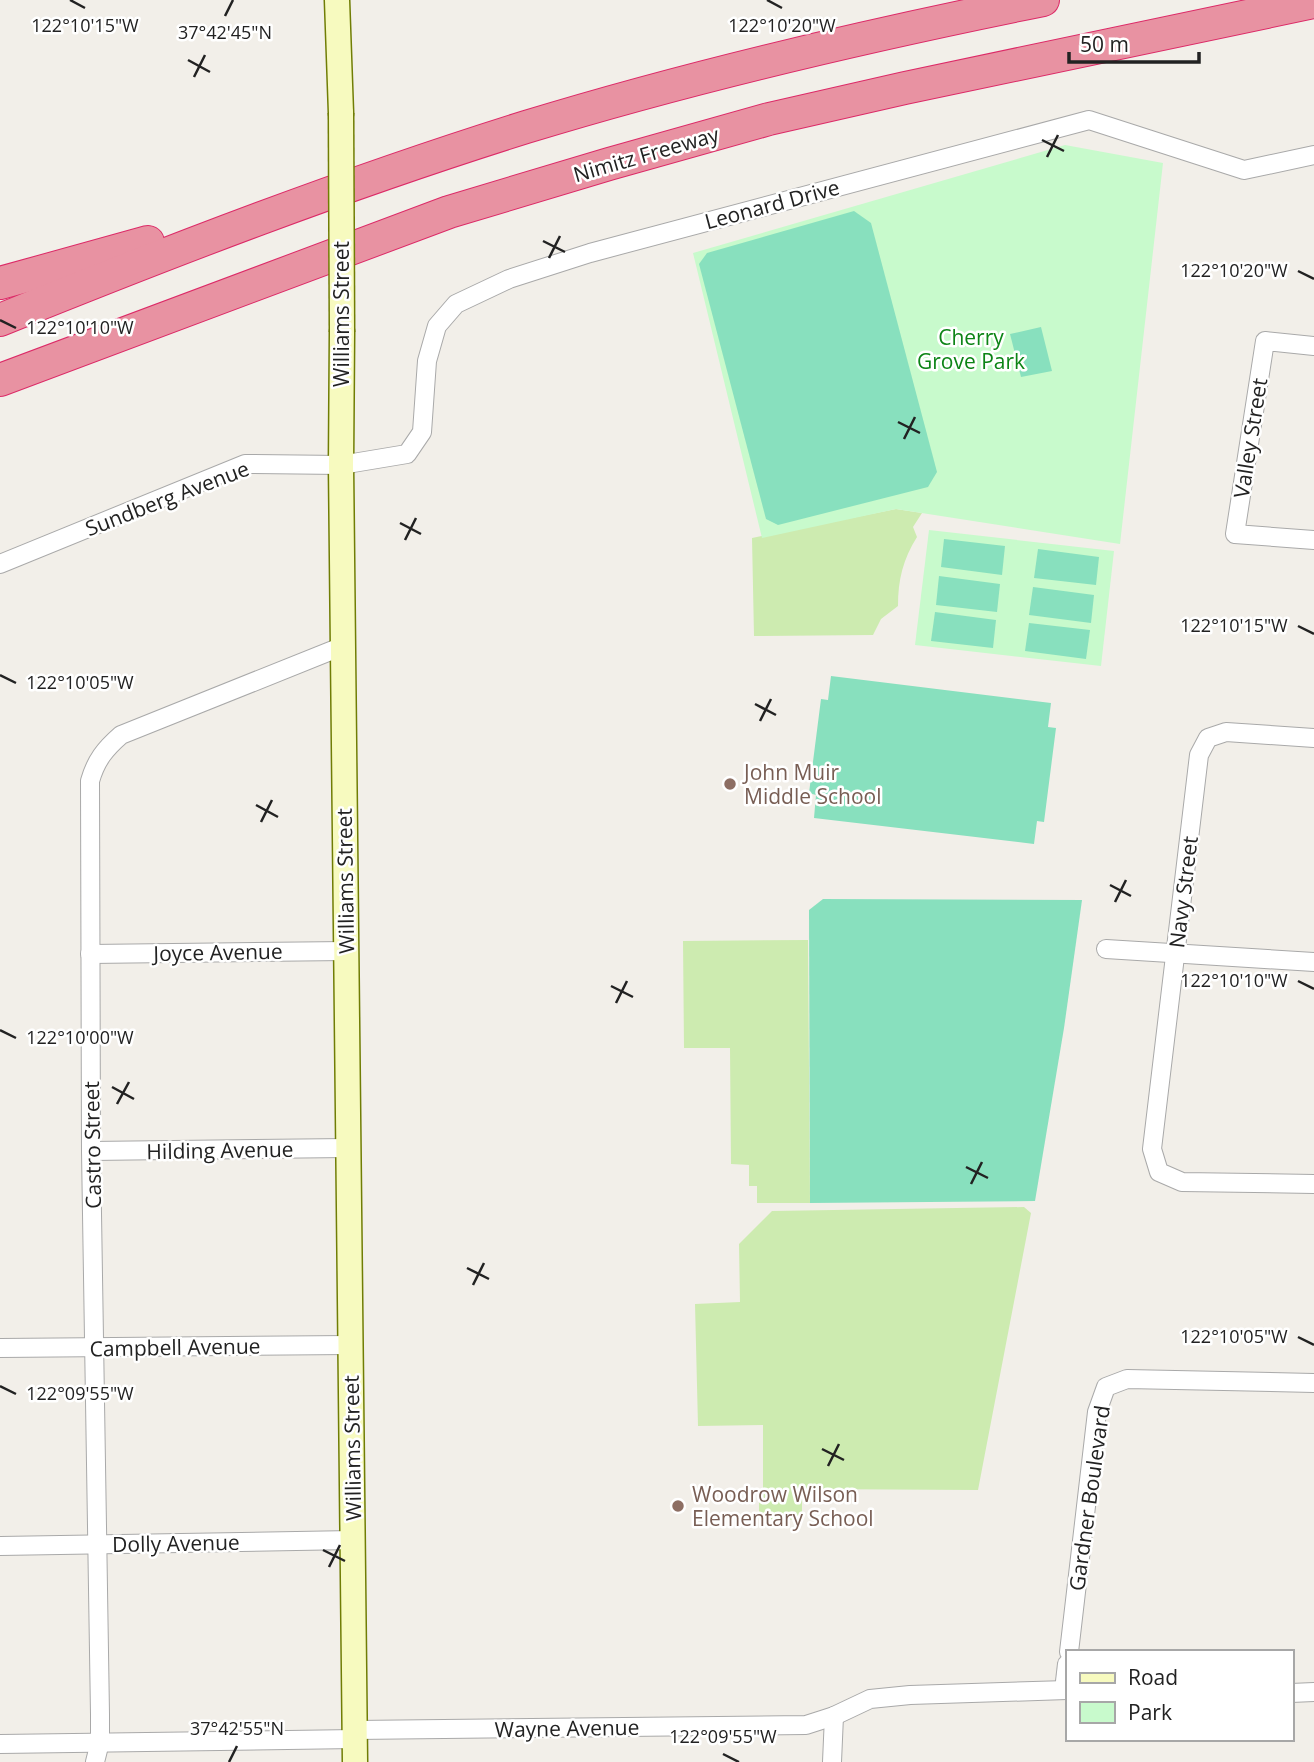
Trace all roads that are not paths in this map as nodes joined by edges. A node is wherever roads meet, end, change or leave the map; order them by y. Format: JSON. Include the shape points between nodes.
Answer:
{"nodes":[{"id":1,"x":337,"y":0,"type":"edge"},
{"id":2,"x":1043,"y":0,"type":"edge"},
{"id":3,"x":1314,"y":2,"type":"edge"},
{"id":4,"x":1314,"y":23,"type":"edge"},
{"id":5,"x":1049,"y":58,"type":"junction"},
{"id":6,"x":1314,"y":155,"type":"edge"},
{"id":7,"x":311,"y":198,"type":"junction"},
{"id":8,"x":0,"y":283,"type":"edge"},
{"id":9,"x":0,"y":320,"type":"edge"},
{"id":10,"x":1314,"y":346,"type":"edge"},
{"id":11,"x":0,"y":380,"type":"edge"},
{"id":12,"x":341,"y":465,"type":"junction"},
{"id":13,"x":1314,"y":540,"type":"edge"},
{"id":14,"x":0,"y":564,"type":"edge"},
{"id":15,"x":343,"y":646,"type":"junction"},
{"id":16,"x":1314,"y":738,"type":"edge"},
{"id":17,"x":1106,"y":948,"type":"dead end"},
{"id":18,"x":346,"y":951,"type":"junction"},
{"id":19,"x":90,"y":954,"type":"junction"},
{"id":20,"x":1176,"y":954,"type":"junction"},
{"id":21,"x":1314,"y":962,"type":"edge"},
{"id":22,"x":348,"y":1148,"type":"junction"},
{"id":23,"x":91,"y":1151,"type":"junction"},
{"id":24,"x":1314,"y":1184,"type":"edge"},
{"id":25,"x":350,"y":1345,"type":"junction"},
{"id":26,"x":0,"y":1348,"type":"edge"},
{"id":27,"x":96,"y":1348,"type":"junction"},
{"id":28,"x":1314,"y":1383,"type":"edge"},
{"id":29,"x":353,"y":1540,"type":"junction"},
{"id":30,"x":98,"y":1545,"type":"junction"},
{"id":31,"x":0,"y":1546,"type":"edge"},
{"id":32,"x":1069,"y":1650,"type":"edge"},
{"id":33,"x":1066,"y":1690,"type":"edge"},
{"id":34,"x":1314,"y":1692,"type":"edge"},
{"id":35,"x":1293,"y":1693,"type":"edge"},
{"id":36,"x":835,"y":1716,"type":"junction"},
{"id":37,"x":100,"y":1742,"type":"junction"},
{"id":38,"x":0,"y":1744,"type":"edge"},
{"id":39,"x":355,"y":1744,"type":"edge"},
{"id":40,"x":95,"y":1762,"type":"edge"},
{"id":41,"x":832,"y":1762,"type":"edge"}],
"edges":[{"from":1,"to":12,"type":"street","name":"Williams Street","bridge":true},
{"from":2,"to":7,"type":"highway","via":[[822,47],[674,85],[514,131]]},
{"from":3,"to":5,"type":"highway","name":"Nimitz Freeway"},
{"from":4,"to":5,"type":"highway","via":[[1208,44]]},
{"from":5,"to":11,"type":"highway","name":"Nimitz Freeway","via":[[769,119],[449,212]]},
{"from":6,"to":12,"type":"street","name":"Leonard Drive","via":[[1244,170],[1089,120],[509,278],[456,304],[437,326],[427,361],[422,432],[407,454]]},
{"from":7,"to":8,"type":"highway"},
{"from":7,"to":9,"type":"highway"},
{"from":10,"to":13,"type":"street","name":"Valley Street","via":[[1265,341],[1235,534]]},
{"from":12,"to":14,"type":"street","name":"Sundberg Avenue","via":[[245,464]]},
{"from":12,"to":15,"type":"street","name":"Williams Street"},
{"from":15,"to":18,"type":"street","name":"Williams Street"},
{"from":15,"to":19,"type":"street","name":"Castro Street","via":[[121,735],[105,749],[94,764],[90,781]]},
{"from":16,"to":20,"type":"street","name":"Navy Street","via":[[1226,732],[1208,737],[1199,755]]},
{"from":17,"to":20,"type":"street"},
{"from":18,"to":19,"type":"street","name":"Joyce Avenue"},
{"from":18,"to":22,"type":"street","name":"Williams Street"},
{"from":19,"to":23,"type":"street","name":"Castro Street"},
{"from":20,"to":21,"type":"street"},
{"from":20,"to":24,"type":"street","name":"Navy Street","via":[[1152,1149],[1159,1172],[1182,1182]]},
{"from":22,"to":23,"type":"street","name":"Hilding Avenue"},
{"from":22,"to":25,"type":"street","name":"Williams Street"},
{"from":23,"to":27,"type":"street","name":"Castro Street"},
{"from":25,"to":27,"type":"street","name":"Campbell Avenue"},
{"from":25,"to":29,"type":"street","name":"Williams Street"},
{"from":26,"to":27,"type":"street","name":"Campbell Avenue"},
{"from":27,"to":30,"type":"street","name":"Castro Street"},
{"from":28,"to":32,"type":"street","name":"Gardner Boulevard","via":[[1127,1379],[1105,1387],[1097,1412]]},
{"from":29,"to":30,"type":"street","name":"Dolly Avenue"},
{"from":29,"to":39,"type":"street","name":"Williams Street"},
{"from":30,"to":31,"type":"street","name":"Dolly Avenue"},
{"from":30,"to":37,"type":"street","name":"Castro Street"},
{"from":33,"to":36,"type":"street","name":"Wayne Avenue","via":[[891,1696],[870,1699]]},
{"from":34,"to":35,"type":"street"},
{"from":36,"to":39,"type":"street","name":"Wayne Avenue","via":[[806,1725]]},
{"from":36,"to":41,"type":"street"},
{"from":37,"to":38,"type":"street","name":"Wayne Avenue"},
{"from":37,"to":39,"type":"street","name":"Wayne Avenue"},
{"from":37,"to":40,"type":"street","name":"Castro Street"}]}
